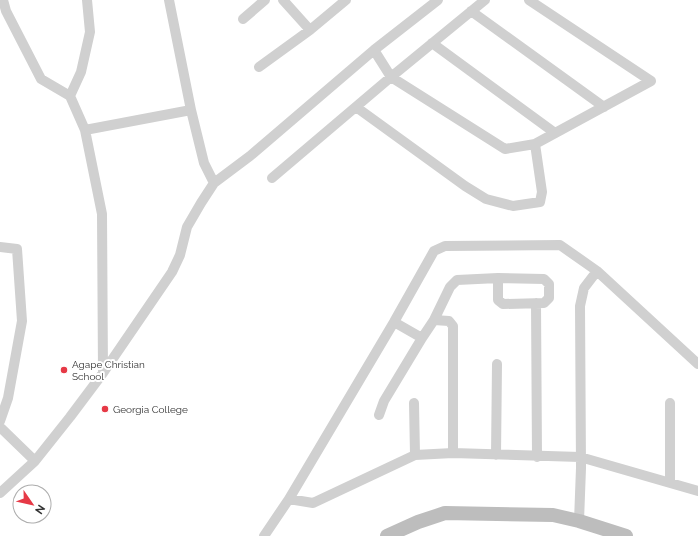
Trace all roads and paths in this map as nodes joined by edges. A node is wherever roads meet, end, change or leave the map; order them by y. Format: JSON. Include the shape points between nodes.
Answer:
{"nodes":[{"id":1,"x":3,"y":0,"type":"edge"},
{"id":2,"x":87,"y":0,"type":"edge"},
{"id":3,"x":169,"y":0,"type":"edge"},
{"id":4,"x":265,"y":0,"type":"edge"},
{"id":5,"x":282,"y":0,"type":"edge"},
{"id":6,"x":346,"y":0,"type":"edge"},
{"id":7,"x":438,"y":0,"type":"edge"},
{"id":8,"x":484,"y":0,"type":"edge"},
{"id":9,"x":529,"y":0,"type":"edge"},
{"id":10,"x":471,"y":11,"type":"junction"},
{"id":11,"x":243,"y":19,"type":"dead end"},
{"id":12,"x":310,"y":30,"type":"junction"},
{"id":13,"x":432,"y":43,"type":"junction"},
{"id":14,"x":374,"y":50,"type":"junction"},
{"id":15,"x":259,"y":67,"type":"dead end"},
{"id":16,"x":391,"y":77,"type":"junction"},
{"id":17,"x":70,"y":96,"type":"junction"},
{"id":18,"x":604,"y":107,"type":"junction"},
{"id":19,"x":356,"y":108,"type":"junction"},
{"id":20,"x":191,"y":110,"type":"junction"},
{"id":21,"x":85,"y":130,"type":"junction"},
{"id":22,"x":555,"y":132,"type":"junction"},
{"id":23,"x":535,"y":144,"type":"junction"},
{"id":24,"x":272,"y":178,"type":"dead end"},
{"id":25,"x":214,"y":183,"type":"junction"},
{"id":26,"x":0,"y":247,"type":"edge"},
{"id":27,"x":597,"y":272,"type":"junction"},
{"id":28,"x":498,"y":278,"type":"junction"},
{"id":29,"x":536,"y":303,"type":"junction"},
{"id":30,"x":434,"y":320,"type":"junction"},
{"id":31,"x":394,"y":322,"type":"junction"},
{"id":32,"x":422,"y":338,"type":"junction"},
{"id":33,"x":497,"y":364,"type":"dead end"},
{"id":34,"x":698,"y":364,"type":"edge"},
{"id":35,"x":103,"y":373,"type":"junction"},
{"id":36,"x":414,"y":403,"type":"dead end"},
{"id":37,"x":670,"y":403,"type":"dead end"},
{"id":38,"x":379,"y":415,"type":"dead end"},
{"id":39,"x":0,"y":421,"type":"edge"},
{"id":40,"x":0,"y":427,"type":"edge"},
{"id":41,"x":453,"y":453,"type":"junction"},
{"id":42,"x":415,"y":455,"type":"junction"},
{"id":43,"x":496,"y":455,"type":"junction"},
{"id":44,"x":537,"y":457,"type":"junction"},
{"id":45,"x":580,"y":457,"type":"junction"},
{"id":46,"x":35,"y":461,"type":"junction"},
{"id":47,"x":670,"y":483,"type":"junction"},
{"id":48,"x":698,"y":491,"type":"edge"},
{"id":49,"x":0,"y":493,"type":"edge"},
{"id":50,"x":289,"y":499,"type":"junction"},
{"id":51,"x":579,"y":521,"type":"junction"},
{"id":52,"x":264,"y":536,"type":"edge"},
{"id":53,"x":387,"y":536,"type":"edge"},
{"id":54,"x":626,"y":536,"type":"edge"}],
"edges":[{"from":1,"to":17,"type":"street","via":[[6,11],[41,79]]},
{"from":2,"to":17,"type":"street","via":[[90,32],[81,72]]},
{"from":3,"to":20,"type":"street"},
{"from":4,"to":11,"type":"street"},
{"from":5,"to":12,"type":"street"},
{"from":6,"to":12,"type":"street"},
{"from":7,"to":14,"type":"street"},
{"from":8,"to":10,"type":"street"},
{"from":9,"to":18,"type":"street","via":[[651,81]]},
{"from":10,"to":13,"type":"street"},
{"from":10,"to":18,"type":"street"},
{"from":12,"to":15,"type":"street"},
{"from":13,"to":16,"type":"street"},
{"from":13,"to":22,"type":"street"},
{"from":14,"to":16,"type":"street"},
{"from":14,"to":25,"type":"street","via":[[250,156]]},
{"from":16,"to":19,"type":"street"},
{"from":16,"to":23,"type":"street","via":[[505,149]]},
{"from":17,"to":21,"type":"street"},
{"from":18,"to":22,"type":"street"},
{"from":19,"to":23,"type":"street","via":[[465,186],[486,199],[513,206],[540,202],[542,192]]},
{"from":19,"to":24,"type":"street"},
{"from":20,"to":21,"type":"street"},
{"from":20,"to":25,"type":"street","via":[[204,163]]},
{"from":21,"to":35,"type":"street","via":[[102,214]]},
{"from":22,"to":23,"type":"street"},
{"from":25,"to":35,"type":"street","via":[[187,227],[180,256],[172,272]]},
{"from":26,"to":39,"type":"street","via":[[17,249],[22,321],[8,398]]},
{"from":27,"to":31,"type":"street","via":[[560,245],[445,246],[434,251]]},
{"from":27,"to":34,"type":"street"},
{"from":27,"to":45,"type":"street","via":[[584,288],[580,306]]},
{"from":28,"to":29,"type":"street","via":[[498,300],[503,304]]},
{"from":28,"to":29,"type":"street","via":[[544,278],[549,284],[549,298],[544,303]]},
{"from":28,"to":30,"type":"street","via":[[458,280],[450,287]]},
{"from":29,"to":44,"type":"street"},
{"from":30,"to":32,"type":"street"},
{"from":30,"to":41,"type":"street","via":[[449,321],[453,326]]},
{"from":31,"to":32,"type":"street"},
{"from":31,"to":50,"type":"street"},
{"from":32,"to":38,"type":"street","via":[[384,401]]},
{"from":33,"to":43,"type":"street"},
{"from":35,"to":46,"type":"street"},
{"from":36,"to":42,"type":"street"},
{"from":37,"to":47,"type":"street"},
{"from":40,"to":46,"type":"street"},
{"from":41,"to":42,"type":"street"},
{"from":41,"to":43,"type":"street"},
{"from":42,"to":50,"type":"street","via":[[313,503]]},
{"from":43,"to":44,"type":"street"},
{"from":44,"to":45,"type":"street"},
{"from":45,"to":47,"type":"street"},
{"from":45,"to":51,"type":"street"},
{"from":46,"to":49,"type":"street"},
{"from":47,"to":48,"type":"street"},
{"from":50,"to":52,"type":"street"},
{"from":51,"to":53,"type":"street","via":[[553,515],[446,513]]},
{"from":51,"to":54,"type":"street"}]}
